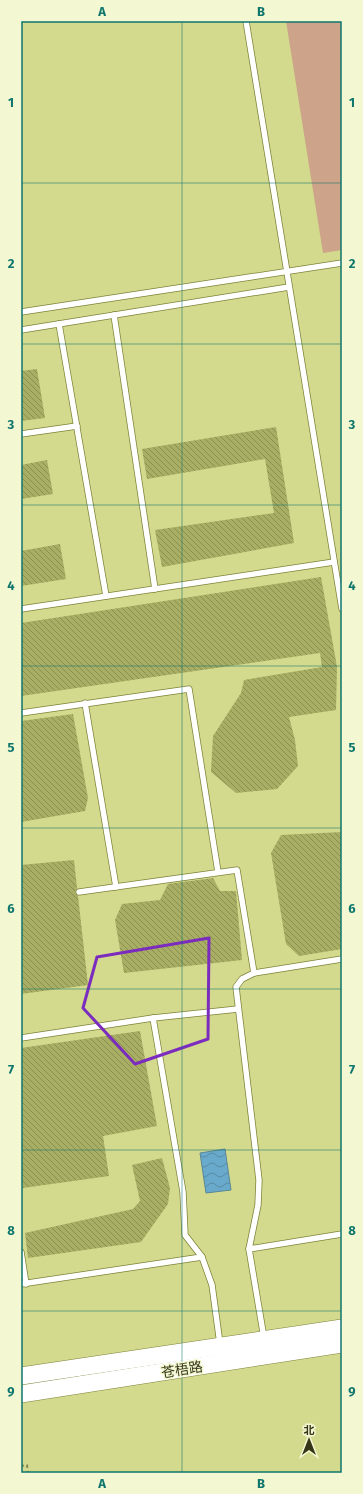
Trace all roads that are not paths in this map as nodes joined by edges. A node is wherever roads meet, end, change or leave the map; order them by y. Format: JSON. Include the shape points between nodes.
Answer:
{"nodes":[{"id":1,"x":246,"y":21,"type":"edge"},
{"id":2,"x":342,"y":263,"type":"edge"},
{"id":3,"x":286,"y":271,"type":"junction"},
{"id":4,"x":289,"y":287,"type":"junction"},
{"id":5,"x":21,"y":312,"type":"edge"},
{"id":6,"x":114,"y":315,"type":"junction"},
{"id":7,"x":59,"y":324,"type":"junction"},
{"id":8,"x":21,"y":330,"type":"edge"},
{"id":9,"x":77,"y":426,"type":"junction"},
{"id":10,"x":21,"y":434,"type":"edge"},
{"id":11,"x":334,"y":562,"type":"junction"},
{"id":12,"x":155,"y":589,"type":"junction"},
{"id":13,"x":106,"y":596,"type":"junction"},
{"id":14,"x":21,"y":609,"type":"edge"},
{"id":15,"x":342,"y":609,"type":"edge"},
{"id":16,"x":85,"y":704,"type":"junction"},
{"id":17,"x":21,"y":712,"type":"edge"},
{"id":18,"x":218,"y":872,"type":"junction"},
{"id":19,"x":116,"y":887,"type":"junction"},
{"id":20,"x":79,"y":892,"type":"dead end"},
{"id":21,"x":342,"y":959,"type":"edge"},
{"id":22,"x":254,"y":973,"type":"junction"},
{"id":23,"x":238,"y":1009,"type":"junction"},
{"id":24,"x":153,"y":1018,"type":"junction"},
{"id":25,"x":21,"y":1038,"type":"edge"},
{"id":26,"x":342,"y":1234,"type":"edge"},
{"id":27,"x":249,"y":1249,"type":"junction"},
{"id":28,"x":21,"y":1252,"type":"edge"},
{"id":29,"x":202,"y":1257,"type":"junction"},
{"id":30,"x":24,"y":1284,"type":"edge"},
{"id":31,"x":342,"y":1328,"type":"edge"},
{"id":32,"x":264,"y":1340,"type":"junction"},
{"id":33,"x":342,"y":1344,"type":"edge"},
{"id":34,"x":221,"y":1346,"type":"junction"},
{"id":35,"x":21,"y":1376,"type":"edge"},
{"id":36,"x":21,"y":1394,"type":"edge"}],
"edges":[{"from":1,"to":3,"type":"lane"},
{"from":2,"to":3,"type":"lane"},
{"from":3,"to":4,"type":"lane"},
{"from":3,"to":5,"type":"lane"},
{"from":4,"to":6,"type":"lane"},
{"from":4,"to":11,"type":"lane"},
{"from":6,"to":7,"type":"lane"},
{"from":6,"to":12,"type":"lane"},
{"from":7,"to":8,"type":"lane"},
{"from":7,"to":9,"type":"lane"},
{"from":9,"to":10,"type":"lane"},
{"from":9,"to":13,"type":"lane"},
{"from":11,"to":12,"type":"lane"},
{"from":11,"to":15,"type":"lane"},
{"from":12,"to":13,"type":"lane"},
{"from":13,"to":14,"type":"lane"},
{"from":16,"to":17,"type":"lane"},
{"from":16,"to":18,"type":"lane","via":[[189,689]]},
{"from":16,"to":19,"type":"lane"},
{"from":18,"to":19,"type":"lane"},
{"from":18,"to":22,"type":"lane","via":[[237,870]]},
{"from":19,"to":20,"type":"lane"},
{"from":21,"to":22,"type":"lane"},
{"from":22,"to":23,"type":"lane","via":[[242,979],[236,987]]},
{"from":23,"to":24,"type":"lane"},
{"from":23,"to":27,"type":"lane","via":[[259,1180],[258,1205]]},
{"from":24,"to":25,"type":"lane"},
{"from":24,"to":29,"type":"lane","via":[[183,1192],[185,1235]]},
{"from":26,"to":27,"type":"lane"},
{"from":27,"to":32,"type":"lane"},
{"from":28,"to":30,"type":"lane"},
{"from":29,"to":30,"type":"lane"},
{"from":29,"to":34,"type":"lane","via":[[212,1285]]},
{"from":31,"to":32,"type":"main road","name":"苍梧路"},
{"from":32,"to":34,"type":"main road","name":"苍梧路"},
{"from":33,"to":36,"type":"main road","name":"苍梧路"},
{"from":34,"to":35,"type":"main road","name":"苍梧路"}]}
